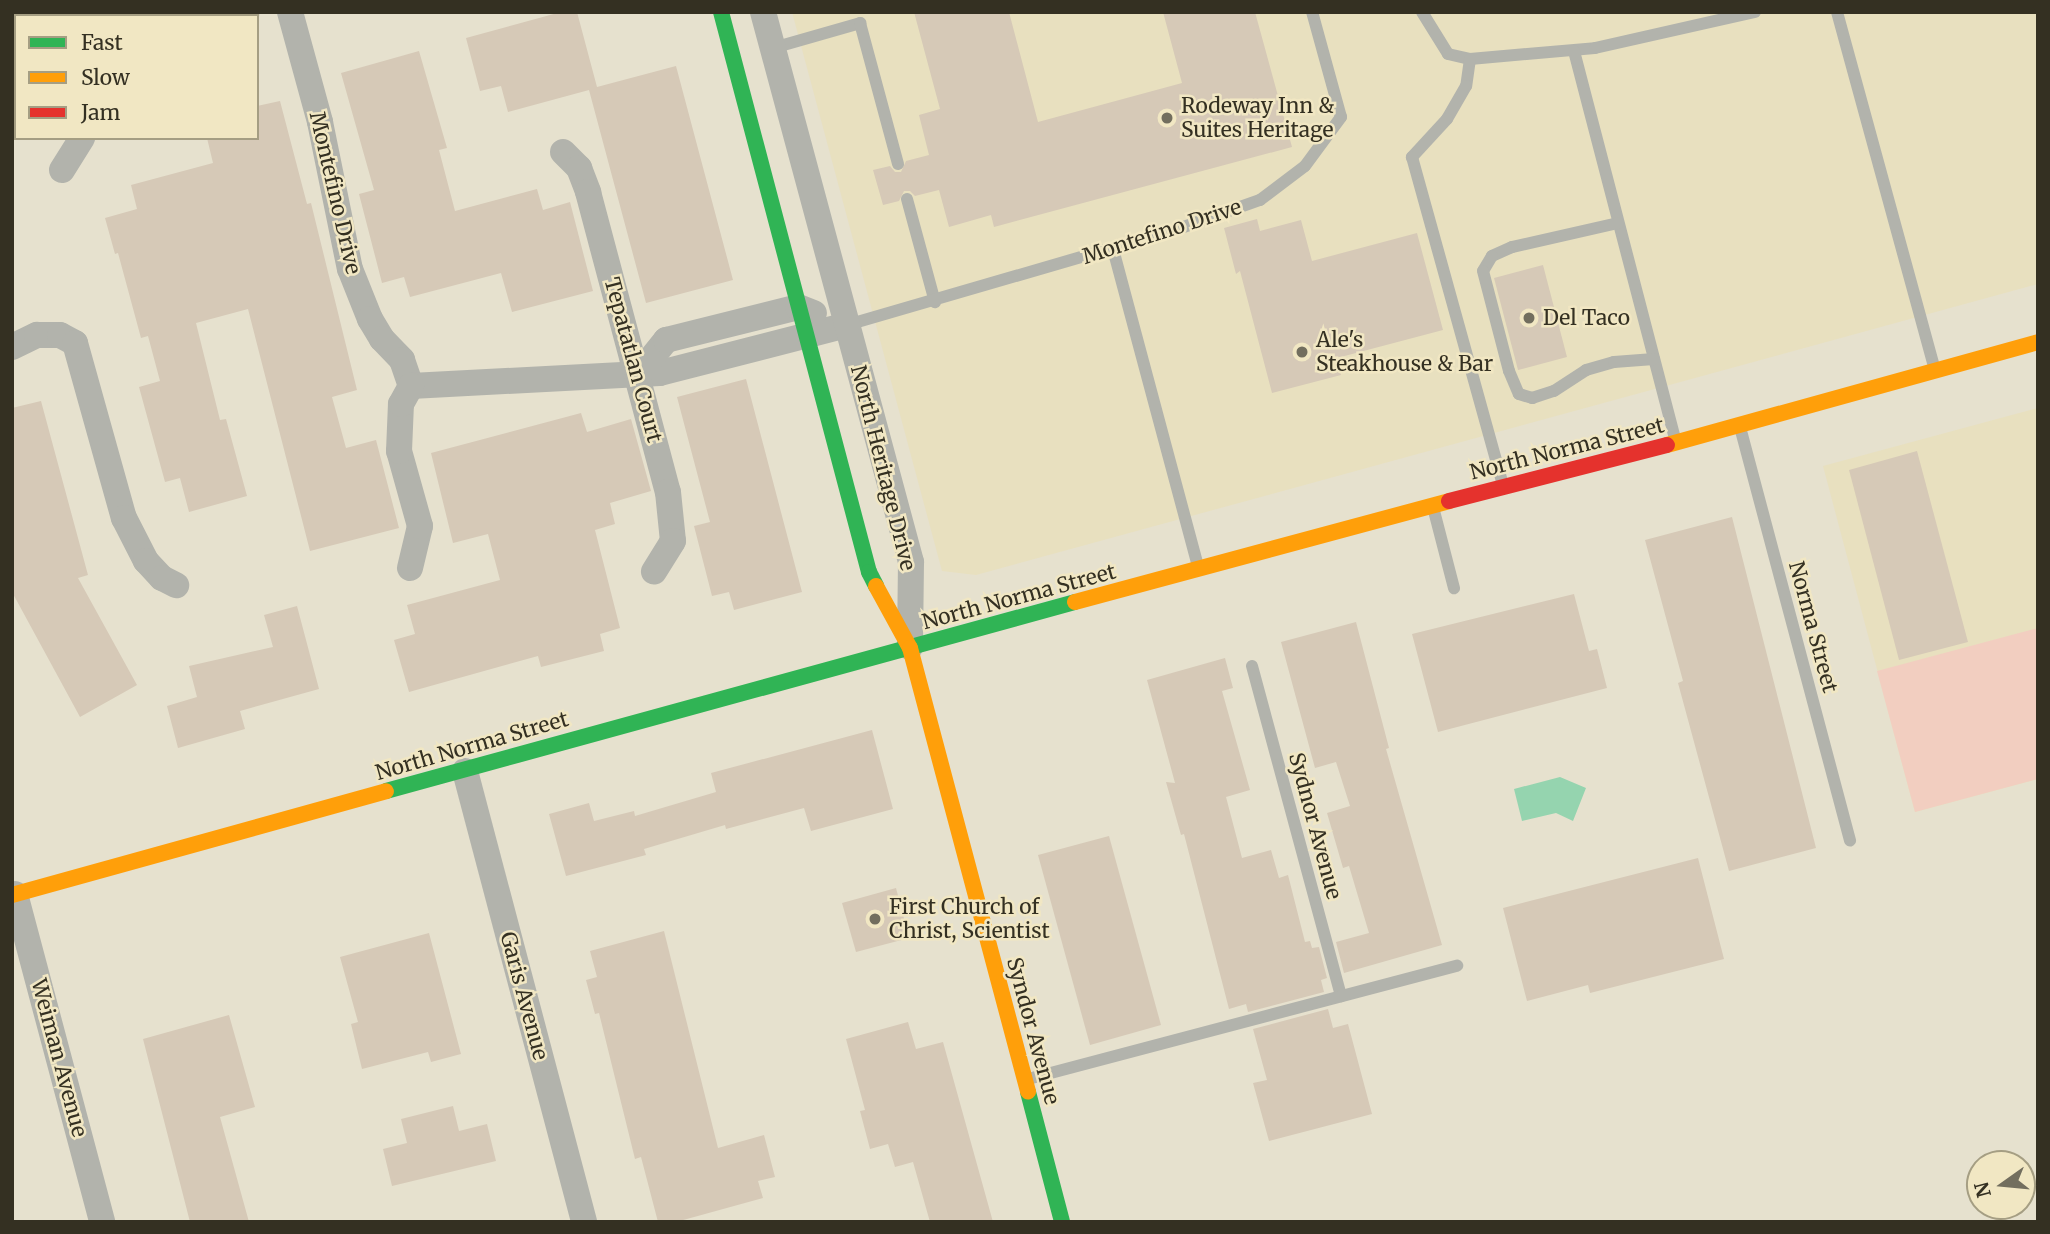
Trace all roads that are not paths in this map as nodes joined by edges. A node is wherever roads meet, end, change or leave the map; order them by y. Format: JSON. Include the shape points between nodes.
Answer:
{"nodes":[{"id":1,"x":290,"y":12,"type":"edge"},
{"id":2,"x":721,"y":12,"type":"edge"},
{"id":3,"x":763,"y":12,"type":"edge"},
{"id":4,"x":1312,"y":12,"type":"edge"},
{"id":5,"x":1422,"y":12,"type":"edge"},
{"id":6,"x":1755,"y":12,"type":"edge"},
{"id":7,"x":1837,"y":12,"type":"edge"},
{"id":8,"x":773,"y":48,"type":"junction"},
{"id":9,"x":1574,"y":51,"type":"junction"},
{"id":10,"x":1470,"y":59,"type":"junction"},
{"id":11,"x":81,"y":140,"type":"edge"},
{"id":12,"x":563,"y":152,"type":"dead end"},
{"id":13,"x":898,"y":164,"type":"dead end"},
{"id":14,"x":62,"y":170,"type":"dead end"},
{"id":15,"x":907,"y":199,"type":"dead end"},
{"id":16,"x":1618,"y":223,"type":"junction"},
{"id":17,"x":1114,"y":249,"type":"junction"},
{"id":18,"x":935,"y":302,"type":"junction"},
{"id":19,"x":798,"y":307,"type":"junction"},
{"id":20,"x":847,"y":326,"type":"junction"},
{"id":21,"x":805,"y":334,"type":"junction"},
{"id":22,"x":2038,"y":342,"type":"edge"},
{"id":23,"x":14,"y":347,"type":"edge"},
{"id":24,"x":1654,"y":359,"type":"junction"},
{"id":25,"x":1935,"y":370,"type":"junction"},
{"id":26,"x":638,"y":374,"type":"junction"},
{"id":27,"x":411,"y":386,"type":"junction"},
{"id":28,"x":1739,"y":423,"type":"junction"},
{"id":29,"x":1676,"y":443,"type":"junction"},
{"id":30,"x":1503,"y":485,"type":"junction"},
{"id":31,"x":1432,"y":505,"type":"junction"},
{"id":32,"x":410,"y":568,"type":"dead end"},
{"id":33,"x":1199,"y":570,"type":"junction"},
{"id":34,"x":654,"y":572,"type":"dead end"},
{"id":35,"x":176,"y":585,"type":"dead end"},
{"id":36,"x":1454,"y":588,"type":"dead end"},
{"id":37,"x":910,"y":648,"type":"junction"},
{"id":38,"x":1252,"y":666,"type":"dead end"},
{"id":39,"x":465,"y":771,"type":"junction"},
{"id":40,"x":1850,"y":841,"type":"dead end"},
{"id":41,"x":14,"y":894,"type":"edge"},
{"id":42,"x":1457,"y":966,"type":"dead end"},
{"id":43,"x":1341,"y":996,"type":"junction"},
{"id":44,"x":1024,"y":1080,"type":"junction"},
{"id":45,"x":102,"y":1222,"type":"edge"},
{"id":46,"x":584,"y":1222,"type":"edge"},
{"id":47,"x":1062,"y":1222,"type":"edge"}],
"edges":[{"from":1,"to":27,"type":"street","name":"Montefino Drive","via":[[320,122],[350,269],[370,319],[402,360]]},
{"from":2,"to":19,"type":"street","name":"North Heritage Drive"},
{"from":3,"to":8,"type":"street","name":"North Heritage Drive"},
{"from":4,"to":17,"type":"lane","name":"Montefino Drive","via":[[1341,117],[1305,166],[1260,200]]},
{"from":5,"to":10,"type":"lane","via":[[1448,54]]},
{"from":6,"to":9,"type":"lane"},
{"from":7,"to":25,"type":"lane"},
{"from":8,"to":13,"type":"lane","via":[[860,23]]},
{"from":8,"to":20,"type":"street","name":"North Heritage Drive"},
{"from":9,"to":10,"type":"lane"},
{"from":9,"to":16,"type":"lane"},
{"from":10,"to":30,"type":"lane","via":[[1466,86],[1447,119],[1412,157]]},
{"from":11,"to":14,"type":"street"},
{"from":12,"to":26,"type":"street","name":"Tepatatlan Court","via":[[579,169],[588,192]]},
{"from":15,"to":18,"type":"lane"},
{"from":16,"to":24,"type":"lane"},
{"from":16,"to":24,"type":"lane","via":[[1512,247],[1492,256],[1483,271],[1509,371],[1519,394],[1532,398],[1555,391],[1586,370]]},
{"from":17,"to":18,"type":"lane","name":"Montefino Drive"},
{"from":17,"to":33,"type":"lane"},
{"from":18,"to":20,"type":"lane","name":"Montefino Drive"},
{"from":19,"to":20,"type":"street"},
{"from":19,"to":21,"type":"street","name":"North Heritage Drive"},
{"from":19,"to":26,"type":"street","via":[[666,340]]},
{"from":20,"to":21,"type":"street","name":"Montefino Drive"},
{"from":20,"to":37,"type":"street","name":"North Heritage Drive","via":[[911,562]]},
{"from":21,"to":26,"type":"street","name":"Montefino Drive","via":[[660,373]]},
{"from":21,"to":37,"type":"street","name":"North Heritage Drive","via":[[869,572]]},
{"from":22,"to":25,"type":"street","name":"North Norma Street"},
{"from":23,"to":35,"type":"street","via":[[37,335],[60,335],[75,343],[124,518],[146,561]]},
{"from":24,"to":29,"type":"lane"},
{"from":25,"to":28,"type":"street","name":"North Norma Street"},
{"from":26,"to":27,"type":"street","name":"Montefino Drive"},
{"from":26,"to":34,"type":"street","name":"Tepatatlan Court","via":[[672,518],[673,541]]},
{"from":27,"to":32,"type":"street","via":[[401,404],[399,451],[420,526]]},
{"from":28,"to":29,"type":"street","name":"North Norma Street"},
{"from":28,"to":40,"type":"lane","name":"Norma Street"},
{"from":29,"to":30,"type":"street","name":"North Norma Street"},
{"from":30,"to":31,"type":"street","name":"North Norma Street"},
{"from":31,"to":33,"type":"street","name":"North Norma Street"},
{"from":31,"to":36,"type":"lane"},
{"from":33,"to":37,"type":"street","name":"North Norma Street"},
{"from":37,"to":39,"type":"street","name":"North Norma Street"},
{"from":37,"to":44,"type":"street","name":"Syndor Avenue"},
{"from":38,"to":43,"type":"lane","name":"Sydnor Avenue"},
{"from":39,"to":41,"type":"street","name":"North Norma Street"},
{"from":39,"to":46,"type":"street","name":"Garis Avenue"},
{"from":41,"to":45,"type":"street","name":"Weiman Avenue"},
{"from":42,"to":43,"type":"lane"},
{"from":43,"to":44,"type":"lane"},
{"from":44,"to":47,"type":"street","name":"Syndor Avenue"}]}
